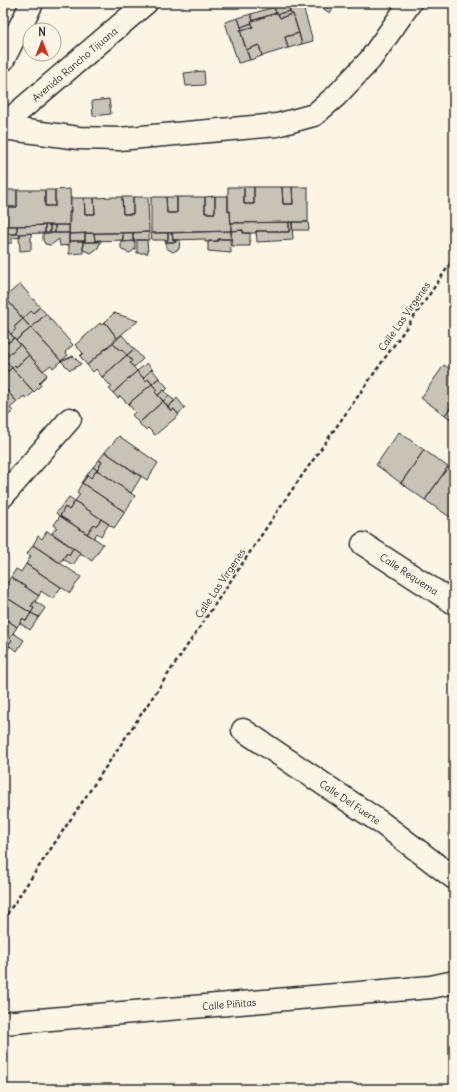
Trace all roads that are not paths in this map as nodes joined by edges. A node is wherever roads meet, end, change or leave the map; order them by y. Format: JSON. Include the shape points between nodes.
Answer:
{"nodes":[{"id":1,"x":32,"y":3,"type":"edge"},
{"id":2,"x":146,"y":3,"type":"edge"},
{"id":3,"x":410,"y":3,"type":"edge"},
{"id":4,"x":3,"y":60,"type":"edge"},
{"id":5,"x":3,"y":125,"type":"edge"},
{"id":6,"x":3,"y":128,"type":"edge"},
{"id":7,"x":70,"y":419,"type":"dead end"},
{"id":8,"x":3,"y":496,"type":"edge"},
{"id":9,"x":363,"y":544,"type":"dead end"},
{"id":10,"x":454,"y":604,"type":"edge"},
{"id":11,"x":243,"y":730,"type":"dead end"},
{"id":12,"x":454,"y":878,"type":"edge"},
{"id":13,"x":454,"y":982,"type":"edge"},
{"id":14,"x":3,"y":1023,"type":"edge"}],
"edges":[{"from":1,"to":4,"type":"street"},
{"from":2,"to":5,"type":"street","name":"Avenida Rancho Tijuana"},
{"from":3,"to":6,"type":"street","via":[[370,60],[314,115],[277,124],[119,139],[79,138]]},
{"from":7,"to":8,"type":"street"},
{"from":9,"to":10,"type":"street","name":"Calle Requema"},
{"from":11,"to":12,"type":"street","name":"Calle Del Fuerte","via":[[383,824]]},
{"from":13,"to":14,"type":"street","name":"Calle Piñitas","via":[[431,987]]}]}
